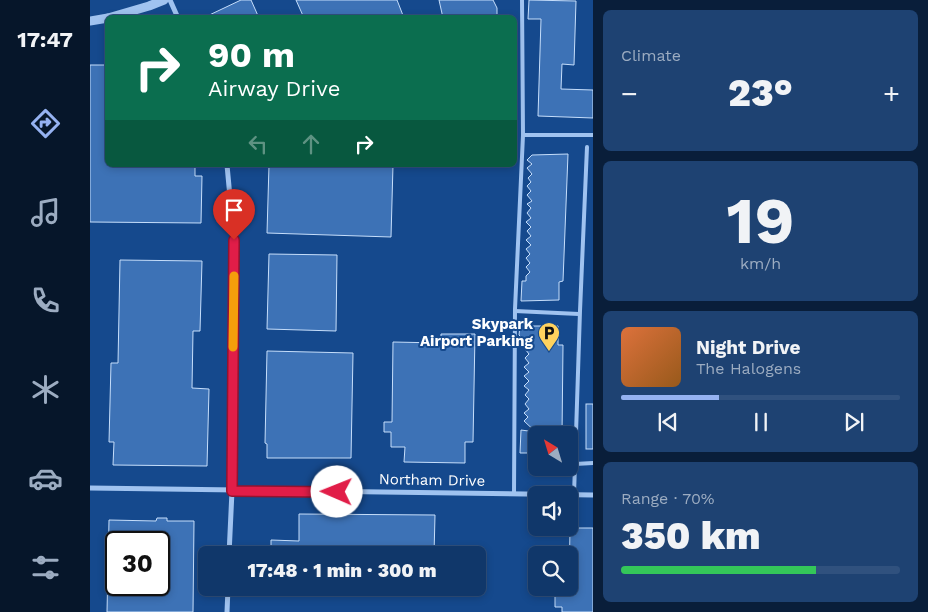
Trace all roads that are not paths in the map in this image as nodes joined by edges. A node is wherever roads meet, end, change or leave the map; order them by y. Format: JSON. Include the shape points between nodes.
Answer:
{"nodes":[{"id":1,"x":164,"y":0,"type":"edge"},
{"id":2,"x":170,"y":0,"type":"edge"},
{"id":3,"x":522,"y":0,"type":"edge"},
{"id":4,"x":118,"y":15,"type":"edge"},
{"id":5,"x":177,"y":15,"type":"edge"},
{"id":6,"x":105,"y":19,"type":"edge"},
{"id":7,"x":90,"y":22,"type":"edge"},
{"id":8,"x":523,"y":135,"type":"junction"},
{"id":9,"x":593,"y":135,"type":"edge"},
{"id":10,"x":587,"y":147,"type":"dead end"},
{"id":11,"x":227,"y":167,"type":"edge"},
{"id":12,"x":515,"y":311,"type":"junction"},
{"id":13,"x":580,"y":314,"type":"junction"},
{"id":14,"x":576,"y":426,"type":"edge"},
{"id":15,"x":593,"y":463,"type":"edge"},
{"id":16,"x":578,"y":464,"type":"edge"},
{"id":17,"x":90,"y":488,"type":"edge"},
{"id":18,"x":232,"y":491,"type":"junction"},
{"id":19,"x":514,"y":494,"type":"junction"},
{"id":20,"x":528,"y":494,"type":"edge"},
{"id":21,"x":578,"y":495,"type":"edge"},
{"id":22,"x":593,"y":495,"type":"edge"},
{"id":23,"x":230,"y":546,"type":"edge"},
{"id":24,"x":228,"y":596,"type":"edge"},
{"id":25,"x":227,"y":612,"type":"edge"}],
"edges":[{"from":1,"to":4,"type":"street"},
{"from":2,"to":5,"type":"street"},
{"from":3,"to":8,"type":"lane"},
{"from":6,"to":7,"type":"street"},
{"from":8,"to":9,"type":"lane"},
{"from":8,"to":12,"type":"lane"},
{"from":10,"to":13,"type":"lane"},
{"from":11,"to":18,"type":"street","via":[[234,240]]},
{"from":12,"to":13,"type":"lane"},
{"from":12,"to":19,"type":"lane"},
{"from":13,"to":14,"type":"lane"},
{"from":15,"to":16,"type":"lane"},
{"from":17,"to":18,"type":"street","name":"Northam Drive"},
{"from":18,"to":19,"type":"street","name":"Northam Drive"},
{"from":18,"to":23,"type":"street"},
{"from":19,"to":20,"type":"street","name":"Northam Drive"},
{"from":21,"to":22,"type":"street","name":"Northam Drive"},
{"from":24,"to":25,"type":"street"}]}
